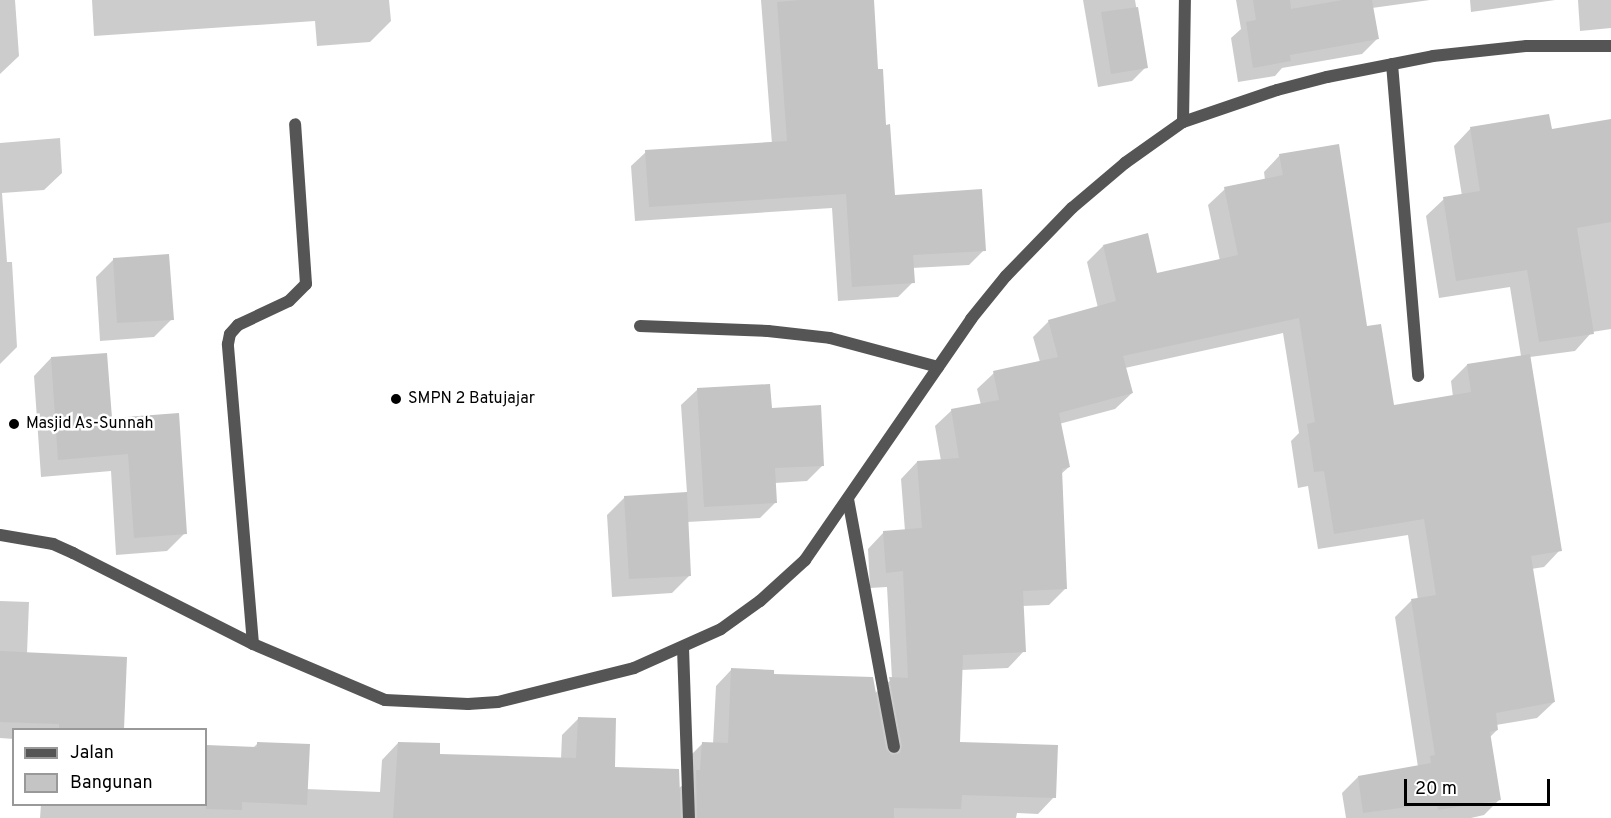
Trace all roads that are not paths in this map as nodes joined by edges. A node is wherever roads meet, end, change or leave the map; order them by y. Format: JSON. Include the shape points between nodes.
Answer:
{"nodes":[{"id":1,"x":1185,"y":0,"type":"edge"},
{"id":2,"x":1611,"y":46,"type":"edge"},
{"id":3,"x":1392,"y":64,"type":"junction"},
{"id":4,"x":1183,"y":122,"type":"junction"},
{"id":5,"x":296,"y":124,"type":"dead end"},
{"id":6,"x":640,"y":326,"type":"dead end"},
{"id":7,"x":938,"y":367,"type":"junction"},
{"id":8,"x":1418,"y":376,"type":"dead end"},
{"id":9,"x":848,"y":499,"type":"junction"},
{"id":10,"x":0,"y":535,"type":"edge"},
{"id":11,"x":253,"y":644,"type":"junction"},
{"id":12,"x":683,"y":648,"type":"junction"},
{"id":13,"x":894,"y":747,"type":"dead end"},
{"id":14,"x":689,"y":818,"type":"edge"}],
"edges":[{"from":1,"to":4,"type":"street"},
{"from":2,"to":3,"type":"street","via":[[1484,48]]},
{"from":3,"to":4,"type":"street","via":[[1277,90]]},
{"from":3,"to":8,"type":"street"},
{"from":4,"to":7,"type":"street","via":[[1125,163],[1072,208],[1005,276]]},
{"from":5,"to":11,"type":"street","via":[[306,284],[290,301],[238,325],[228,344]]},
{"from":6,"to":7,"type":"street","via":[[768,331],[830,338]]},
{"from":7,"to":9,"type":"street"},
{"from":9,"to":12,"type":"street","via":[[806,560],[721,629]]},
{"from":9,"to":13,"type":"street"},
{"from":10,"to":11,"type":"street","via":[[53,544]]},
{"from":11,"to":12,"type":"street","via":[[385,700],[468,704],[541,693],[634,668]]},
{"from":12,"to":14,"type":"street"}]}
